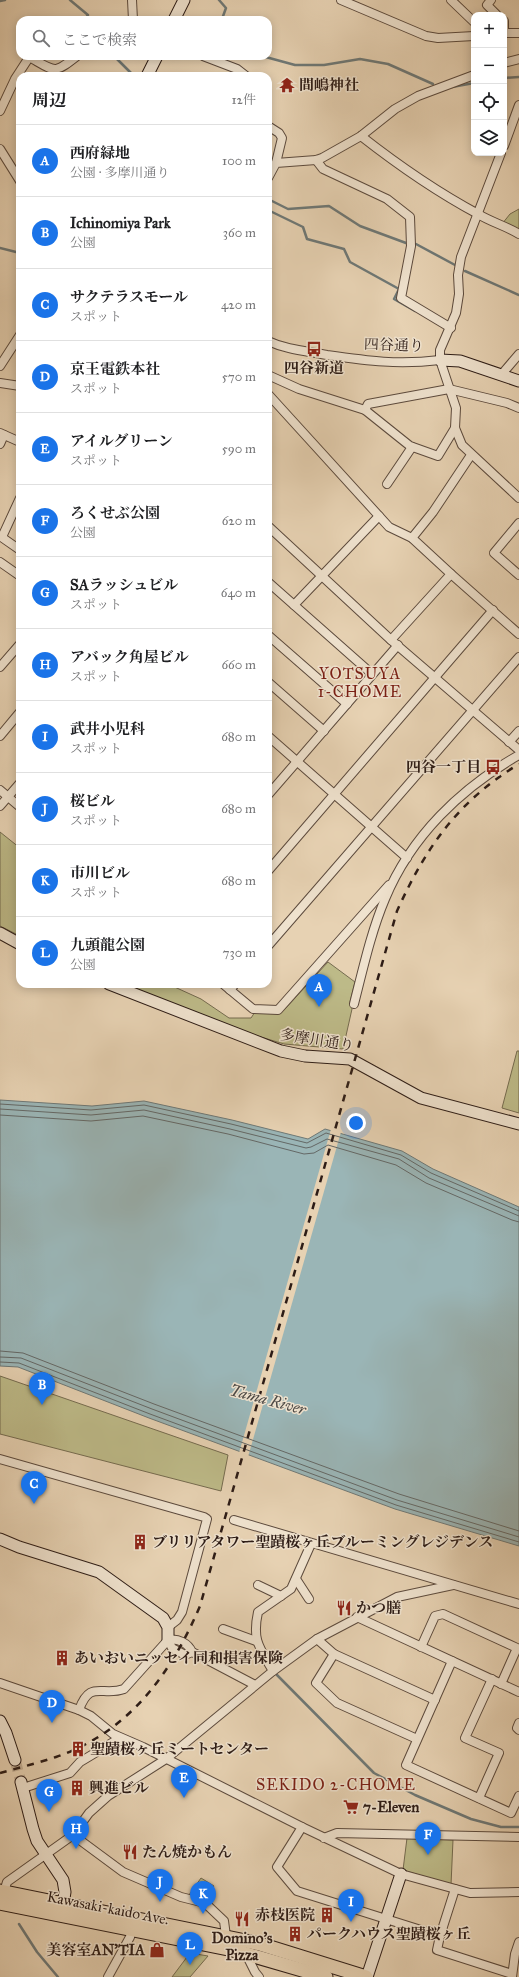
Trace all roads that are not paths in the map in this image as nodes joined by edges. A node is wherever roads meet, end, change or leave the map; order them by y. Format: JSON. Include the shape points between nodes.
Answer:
{"nodes":[{"id":1,"x":132,"y":0,"type":"edge"},
{"id":2,"x":184,"y":0,"type":"edge"},
{"id":3,"x":341,"y":0,"type":"edge"},
{"id":4,"x":451,"y":0,"type":"edge"},
{"id":5,"x":491,"y":0,"type":"edge"},
{"id":6,"x":495,"y":12,"type":"edge"},
{"id":7,"x":132,"y":16,"type":"edge"},
{"id":8,"x":176,"y":16,"type":"edge"},
{"id":9,"x":471,"y":19,"type":"edge"},
{"id":10,"x":507,"y":33,"type":"edge"},
{"id":11,"x":519,"y":33,"type":"edge"},
{"id":12,"x":471,"y":36,"type":"edge"},
{"id":13,"x":27,"y":60,"type":"edge"},
{"id":14,"x":34,"y":60,"type":"edge"},
{"id":15,"x":72,"y":60,"type":"edge"},
{"id":16,"x":155,"y":60,"type":"edge"},
{"id":17,"x":213,"y":60,"type":"edge"},
{"id":18,"x":519,"y":60,"type":"edge"},
{"id":19,"x":507,"y":62,"type":"edge"},
{"id":20,"x":20,"y":72,"type":"edge"},
{"id":21,"x":149,"y":72,"type":"edge"},
{"id":22,"x":241,"y":72,"type":"edge"},
{"id":23,"x":471,"y":76,"type":"edge"},
{"id":24,"x":16,"y":77,"type":"edge"},
{"id":25,"x":519,"y":105,"type":"edge"},
{"id":26,"x":0,"y":111,"type":"edge"},
{"id":27,"x":272,"y":129,"type":"edge"},
{"id":28,"x":361,"y":136,"type":"junction"},
{"id":29,"x":507,"y":138,"type":"edge"},
{"id":30,"x":0,"y":149,"type":"edge"},
{"id":31,"x":500,"y":156,"type":"edge"},
{"id":32,"x":316,"y":160,"type":"junction"},
{"id":33,"x":276,"y":163,"type":"junction"},
{"id":34,"x":272,"y":170,"type":"edge"},
{"id":35,"x":16,"y":175,"type":"edge"},
{"id":36,"x":478,"y":214,"type":"junction"},
{"id":37,"x":519,"y":234,"type":"edge"},
{"id":38,"x":450,"y":328,"type":"junction"},
{"id":39,"x":16,"y":341,"type":"edge"},
{"id":40,"x":272,"y":342,"type":"edge"},
{"id":41,"x":519,"y":354,"type":"edge"},
{"id":42,"x":440,"y":360,"type":"junction"},
{"id":43,"x":0,"y":366,"type":"edge"},
{"id":44,"x":502,"y":374,"type":"junction"},
{"id":45,"x":272,"y":377,"type":"edge"},
{"id":46,"x":519,"y":381,"type":"edge"},
{"id":47,"x":0,"y":383,"type":"edge"},
{"id":48,"x":16,"y":385,"type":"edge"},
{"id":49,"x":449,"y":388,"type":"junction"},
{"id":50,"x":272,"y":398,"type":"edge"},
{"id":51,"x":519,"y":408,"type":"edge"},
{"id":52,"x":365,"y":410,"type":"junction"},
{"id":53,"x":455,"y":428,"type":"junction"},
{"id":54,"x":2,"y":434,"type":"edge"},
{"id":55,"x":16,"y":440,"type":"edge"},
{"id":56,"x":0,"y":444,"type":"edge"},
{"id":57,"x":412,"y":447,"type":"junction"},
{"id":58,"x":471,"y":455,"type":"junction"},
{"id":59,"x":387,"y":484,"type":"dead end"},
{"id":60,"x":519,"y":498,"type":"edge"},
{"id":61,"x":16,"y":506,"type":"edge"},
{"id":62,"x":379,"y":516,"type":"junction"},
{"id":63,"x":519,"y":523,"type":"edge"},
{"id":64,"x":272,"y":530,"type":"edge"},
{"id":65,"x":1,"y":537,"type":"edge"},
{"id":66,"x":412,"y":538,"type":"junction"},
{"id":67,"x":16,"y":547,"type":"edge"},
{"id":68,"x":0,"y":562,"type":"edge"},
{"id":69,"x":16,"y":573,"type":"edge"},
{"id":70,"x":451,"y":574,"type":"junction"},
{"id":71,"x":322,"y":575,"type":"junction"},
{"id":72,"x":519,"y":575,"type":"edge"},
{"id":73,"x":272,"y":586,"type":"edge"},
{"id":74,"x":294,"y":605,"type":"junction"},
{"id":75,"x":493,"y":610,"type":"junction"},
{"id":76,"x":519,"y":634,"type":"edge"},
{"id":77,"x":272,"y":638,"type":"edge"},
{"id":78,"x":391,"y":640,"type":"junction"},
{"id":79,"x":398,"y":646,"type":"junction"},
{"id":80,"x":16,"y":649,"type":"edge"},
{"id":81,"x":519,"y":657,"type":"edge"},
{"id":82,"x":0,"y":668,"type":"edge"},
{"id":83,"x":372,"y":674,"type":"junction"},
{"id":84,"x":436,"y":678,"type":"junction"},
{"id":85,"x":272,"y":686,"type":"edge"},
{"id":86,"x":347,"y":704,"type":"junction"},
{"id":87,"x":472,"y":710,"type":"junction"},
{"id":88,"x":16,"y":717,"type":"edge"},
{"id":89,"x":324,"y":731,"type":"junction"},
{"id":90,"x":519,"y":731,"type":"edge"},
{"id":91,"x":0,"y":736,"type":"edge"},
{"id":92,"x":272,"y":740,"type":"edge"},
{"id":93,"x":509,"y":742,"type":"junction"},
{"id":94,"x":519,"y":750,"type":"edge"},
{"id":95,"x":519,"y":755,"type":"edge"},
{"id":96,"x":297,"y":762,"type":"junction"},
{"id":97,"x":16,"y":788,"type":"edge"},
{"id":98,"x":0,"y":790,"type":"edge"},
{"id":99,"x":272,"y":790,"type":"edge"},
{"id":100,"x":334,"y":794,"type":"junction"},
{"id":101,"x":8,"y":797,"type":"junction"},
{"id":102,"x":16,"y":804,"type":"edge"},
{"id":103,"x":0,"y":806,"type":"edge"},
{"id":104,"x":372,"y":826,"type":"junction"},
{"id":105,"x":407,"y":858,"type":"junction"},
{"id":106,"x":272,"y":866,"type":"edge"},
{"id":107,"x":394,"y":880,"type":"junction"},
{"id":108,"x":0,"y":933,"type":"edge"},
{"id":109,"x":272,"y":941,"type":"edge"},
{"id":110,"x":16,"y":942,"type":"edge"},
{"id":111,"x":119,"y":988,"type":"edge"},
{"id":112,"x":233,"y":988,"type":"edge"},
{"id":113,"x":354,"y":1004,"type":"dead end"},
{"id":114,"x":519,"y":1124,"type":"edge"},
{"id":115,"x":0,"y":1459,"type":"edge"},
{"id":116,"x":234,"y":1520,"type":"dead end"},
{"id":117,"x":0,"y":1539,"type":"edge"},
{"id":118,"x":311,"y":1544,"type":"junction"},
{"id":119,"x":296,"y":1579,"type":"junction"},
{"id":120,"x":258,"y":1585,"type":"dead end"},
{"id":121,"x":453,"y":1585,"type":"junction"},
{"id":122,"x":282,"y":1596,"type":"junction"},
{"id":123,"x":309,"y":1599,"type":"dead end"},
{"id":124,"x":519,"y":1604,"type":"edge"},
{"id":125,"x":357,"y":1617,"type":"junction"},
{"id":126,"x":168,"y":1627,"type":"junction"},
{"id":127,"x":223,"y":1629,"type":"dead end"},
{"id":128,"x":316,"y":1639,"type":"junction"},
{"id":129,"x":168,"y":1640,"type":"junction"},
{"id":130,"x":256,"y":1641,"type":"junction"},
{"id":131,"x":518,"y":1646,"type":"edge"},
{"id":132,"x":421,"y":1647,"type":"junction"},
{"id":133,"x":334,"y":1654,"type":"junction"},
{"id":134,"x":452,"y":1662,"type":"junction"},
{"id":135,"x":273,"y":1671,"type":"junction"},
{"id":136,"x":489,"y":1678,"type":"junction"},
{"id":137,"x":0,"y":1683,"type":"edge"},
{"id":138,"x":501,"y":1684,"type":"junction"},
{"id":139,"x":255,"y":1685,"type":"junction"},
{"id":140,"x":519,"y":1692,"type":"edge"},
{"id":141,"x":435,"y":1700,"type":"junction"},
{"id":142,"x":79,"y":1710,"type":"junction"},
{"id":143,"x":0,"y":1721,"type":"edge"},
{"id":144,"x":519,"y":1723,"type":"edge"},
{"id":145,"x":519,"y":1730,"type":"edge"},
{"id":146,"x":120,"y":1738,"type":"junction"},
{"id":147,"x":417,"y":1738,"type":"junction"},
{"id":148,"x":166,"y":1759,"type":"junction"},
{"id":149,"x":15,"y":1760,"type":"tunnel mouth"},
{"id":150,"x":22,"y":1785,"type":"joint"},
{"id":151,"x":519,"y":1796,"type":"edge"},
{"id":152,"x":479,"y":1798,"type":"junction"},
{"id":153,"x":302,"y":1828,"type":"junction"},
{"id":154,"x":73,"y":1835,"type":"junction"},
{"id":155,"x":519,"y":1837,"type":"edge"},
{"id":156,"x":324,"y":1838,"type":"junction"},
{"id":157,"x":46,"y":1854,"type":"junction"},
{"id":158,"x":401,"y":1874,"type":"junction"},
{"id":159,"x":455,"y":1890,"type":"junction"},
{"id":160,"x":519,"y":1892,"type":"edge"},
{"id":161,"x":1,"y":1895,"type":"edge"},
{"id":162,"x":63,"y":1909,"type":"junction"},
{"id":163,"x":386,"y":1920,"type":"junction"},
{"id":164,"x":132,"y":1929,"type":"junction"},
{"id":165,"x":226,"y":1936,"type":"junction"},
{"id":166,"x":440,"y":1936,"type":"junction"},
{"id":167,"x":519,"y":1942,"type":"edge"},
{"id":168,"x":246,"y":1953,"type":"junction"},
{"id":169,"x":512,"y":1975,"type":"edge"},
{"id":170,"x":108,"y":1977,"type":"edge"},
{"id":171,"x":259,"y":1977,"type":"edge"},
{"id":172,"x":326,"y":1977,"type":"edge"},
{"id":173,"x":367,"y":1977,"type":"edge"}],
"edges":[{"from":1,"to":7,"type":"street"},
{"from":2,"to":8,"type":"street"},
{"from":3,"to":12,"type":"street","via":[[426,36]]},
{"from":4,"to":9,"type":"street"},
{"from":5,"to":6,"type":"street","via":[[487,5]]},
{"from":10,"to":11,"type":"street"},
{"from":13,"to":20,"type":"street"},
{"from":14,"to":15,"type":"street","via":[[52,70],[60,69]]},
{"from":16,"to":21,"type":"street"},
{"from":17,"to":22,"type":"street"},
{"from":18,"to":19,"type":"street"},
{"from":23,"to":28,"type":"street","via":[[418,96],[395,109]]},
{"from":24,"to":26,"type":"street"},
{"from":25,"to":29,"type":"street"},
{"from":27,"to":33,"type":"street","via":[[282,138]]},
{"from":28,"to":32,"type":"street"},
{"from":28,"to":36,"type":"street","via":[[397,164]]},
{"from":30,"to":35,"type":"street"},
{"from":31,"to":36,"type":"street"},
{"from":32,"to":33,"type":"street"},
{"from":32,"to":38,"type":"street","via":[[323,169],[387,199],[410,217],[411,246],[401,298]]},
{"from":33,"to":34,"type":"street"},
{"from":36,"to":37,"type":"street"},
{"from":36,"to":38,"type":"street","via":[[459,266],[458,303]]},
{"from":38,"to":42,"type":"street","via":[[440,350]]},
{"from":39,"to":43,"type":"street"},
{"from":40,"to":42,"type":"street","name":"四谷通り","via":[[287,348],[378,362]]},
{"from":41,"to":44,"type":"street"},
{"from":42,"to":44,"type":"street","name":"四谷通り","via":[[460,361]]},
{"from":42,"to":49,"type":"street"},
{"from":44,"to":46,"type":"street","name":"四谷通り"},
{"from":45,"to":52,"type":"street"},
{"from":47,"to":48,"type":"street"},
{"from":49,"to":51,"type":"street"},
{"from":49,"to":52,"type":"street","via":[[368,404]]},
{"from":49,"to":53,"type":"street","via":[[456,408]]},
{"from":50,"to":62,"type":"street"},
{"from":52,"to":57,"type":"street"},
{"from":53,"to":57,"type":"street","via":[[438,456]]},
{"from":53,"to":58,"type":"street","via":[[462,445]]},
{"from":54,"to":55,"type":"street"},
{"from":54,"to":56,"type":"street"},
{"from":57,"to":59,"type":"street"},
{"from":58,"to":60,"type":"street"},
{"from":58,"to":66,"type":"street","via":[[433,512]]},
{"from":61,"to":65,"type":"street"},
{"from":62,"to":66,"type":"street","via":[[389,527]]},
{"from":62,"to":71,"type":"street"},
{"from":63,"to":72,"type":"street","via":[[494,553]]},
{"from":64,"to":71,"type":"street"},
{"from":65,"to":67,"type":"street"},
{"from":66,"to":70,"type":"street"},
{"from":68,"to":69,"type":"street"},
{"from":70,"to":75,"type":"street"},
{"from":70,"to":78,"type":"street"},
{"from":71,"to":74,"type":"street"},
{"from":71,"to":78,"type":"street"},
{"from":73,"to":74,"type":"street"},
{"from":74,"to":83,"type":"street"},
{"from":75,"to":76,"type":"street"},
{"from":75,"to":84,"type":"street"},
{"from":77,"to":86,"type":"street"},
{"from":78,"to":79,"type":"street"},
{"from":79,"to":83,"type":"street"},
{"from":79,"to":84,"type":"street"},
{"from":80,"to":82,"type":"street"},
{"from":81,"to":87,"type":"street"},
{"from":83,"to":86,"type":"street"},
{"from":84,"to":87,"type":"street"},
{"from":84,"to":100,"type":"street"},
{"from":85,"to":89,"type":"street"},
{"from":86,"to":89,"type":"street"},
{"from":87,"to":93,"type":"street"},
{"from":87,"to":104,"type":"street"},
{"from":88,"to":91,"type":"street"},
{"from":89,"to":96,"type":"street"},
{"from":90,"to":93,"type":"street"},
{"from":92,"to":96,"type":"street"},
{"from":93,"to":94,"type":"street"},
{"from":95,"to":105,"type":"street","via":[[492,771],[455,800],[424,834]]},
{"from":96,"to":99,"type":"street"},
{"from":96,"to":100,"type":"street"},
{"from":97,"to":101,"type":"street"},
{"from":98,"to":101,"type":"street"},
{"from":100,"to":104,"type":"street"},
{"from":100,"to":106,"type":"street"},
{"from":101,"to":102,"type":"street"},
{"from":101,"to":103,"type":"street"},
{"from":104,"to":105,"type":"street"},
{"from":104,"to":109,"type":"street"},
{"from":105,"to":107,"type":"street"},
{"from":107,"to":112,"type":"street","via":[[278,1010],[253,1009]]},
{"from":107,"to":113,"type":"street","via":[[378,918]]},
{"from":108,"to":110,"type":"street"},
{"from":111,"to":114,"type":"street","name":"多摩川通り","via":[[281,1052],[350,1059],[421,1098]]},
{"from":115,"to":126,"type":"street","via":[[207,1519],[182,1612]]},
{"from":116,"to":118,"type":"street"},
{"from":117,"to":126,"type":"street","via":[[99,1572],[153,1610],[163,1618]]},
{"from":118,"to":119,"type":"street"},
{"from":118,"to":121,"type":"street"},
{"from":119,"to":122,"type":"street"},
{"from":119,"to":123,"type":"street"},
{"from":120,"to":122,"type":"street"},
{"from":121,"to":124,"type":"street"},
{"from":121,"to":125,"type":"street","via":[[397,1597]]},
{"from":122,"to":130,"type":"street","via":[[258,1612],[255,1626]]},
{"from":125,"to":128,"type":"street"},
{"from":125,"to":132,"type":"street"},
{"from":126,"to":129,"type":"street"},
{"from":127,"to":130,"type":"street"},
{"from":128,"to":133,"type":"street"},
{"from":128,"to":135,"type":"street"},
{"from":129,"to":139,"type":"street","via":[[172,1648],[185,1655],[192,1652]]},
{"from":129,"to":142,"type":"street","via":[[124,1689],[89,1692],[85,1695]]},
{"from":130,"to":135,"type":"street"},
{"from":131,"to":132,"type":"street","via":[[443,1614],[435,1616]]},
{"from":131,"to":138,"type":"street"},
{"from":132,"to":134,"type":"street"},
{"from":133,"to":141,"type":"street"},
{"from":133,"to":147,"type":"street","via":[[316,1683],[337,1703]]},
{"from":134,"to":136,"type":"street"},
{"from":134,"to":141,"type":"street"},
{"from":135,"to":139,"type":"street"},
{"from":136,"to":138,"type":"street"},
{"from":136,"to":152,"type":"street","via":[[465,1738],[499,1753]]},
{"from":137,"to":142,"type":"street"},
{"from":138,"to":140,"type":"street"},
{"from":139,"to":148,"type":"street"},
{"from":141,"to":147,"type":"street"},
{"from":142,"to":146,"type":"street"},
{"from":143,"to":149,"type":"street"},
{"from":144,"to":145,"type":"street"},
{"from":146,"to":148,"type":"street"},
{"from":146,"to":150,"type":"street","via":[[80,1762],[70,1773]]},
{"from":147,"to":152,"type":"street","via":[[406,1765]]},
{"from":148,"to":153,"type":"street"},
{"from":148,"to":154,"type":"street","via":[[108,1796],[89,1813]]},
{"from":150,"to":157,"type":"street","via":[[33,1829]]},
{"from":151,"to":152,"type":"street","via":[[511,1813]]},
{"from":153,"to":156,"type":"street"},
{"from":153,"to":163,"type":"street","via":[[277,1867],[297,1891]]},
{"from":154,"to":157,"type":"street"},
{"from":154,"to":165,"type":"street","via":[[123,1872],[182,1897],[205,1903],[224,1921]]},
{"from":155,"to":156,"type":"street","via":[[337,1833]]},
{"from":156,"to":158,"type":"street"},
{"from":157,"to":161,"type":"street","via":[[6,1882]]},
{"from":157,"to":162,"type":"street","via":[[63,1880]]},
{"from":158,"to":159,"type":"street"},
{"from":158,"to":163,"type":"street"},
{"from":159,"to":160,"type":"street","via":[[470,1893]]},
{"from":159,"to":166,"type":"street"},
{"from":161,"to":162,"type":"main road","name":"Kawasaki-kaido Ave."},
{"from":162,"to":164,"type":"main road","name":"Kawasaki-kaido Ave."},
{"from":162,"to":165,"type":"main road","name":"Kawasaki-kaido Ave."},
{"from":163,"to":166,"type":"street"},
{"from":163,"to":173,"type":"street"},
{"from":164,"to":168,"type":"main road","name":"Kawasaki-kaido Ave."},
{"from":164,"to":170,"type":"street"},
{"from":165,"to":168,"type":"street"},
{"from":165,"to":173,"type":"main road","name":"Kawasaki-kaido Ave.","via":[[278,1948]]},
{"from":166,"to":169,"type":"street","via":[[437,1950]]},
{"from":167,"to":169,"type":"street"},
{"from":168,"to":171,"type":"street","via":[[254,1972]]},
{"from":168,"to":172,"type":"main road","name":"Kawasaki-kaido Ave."}]}
